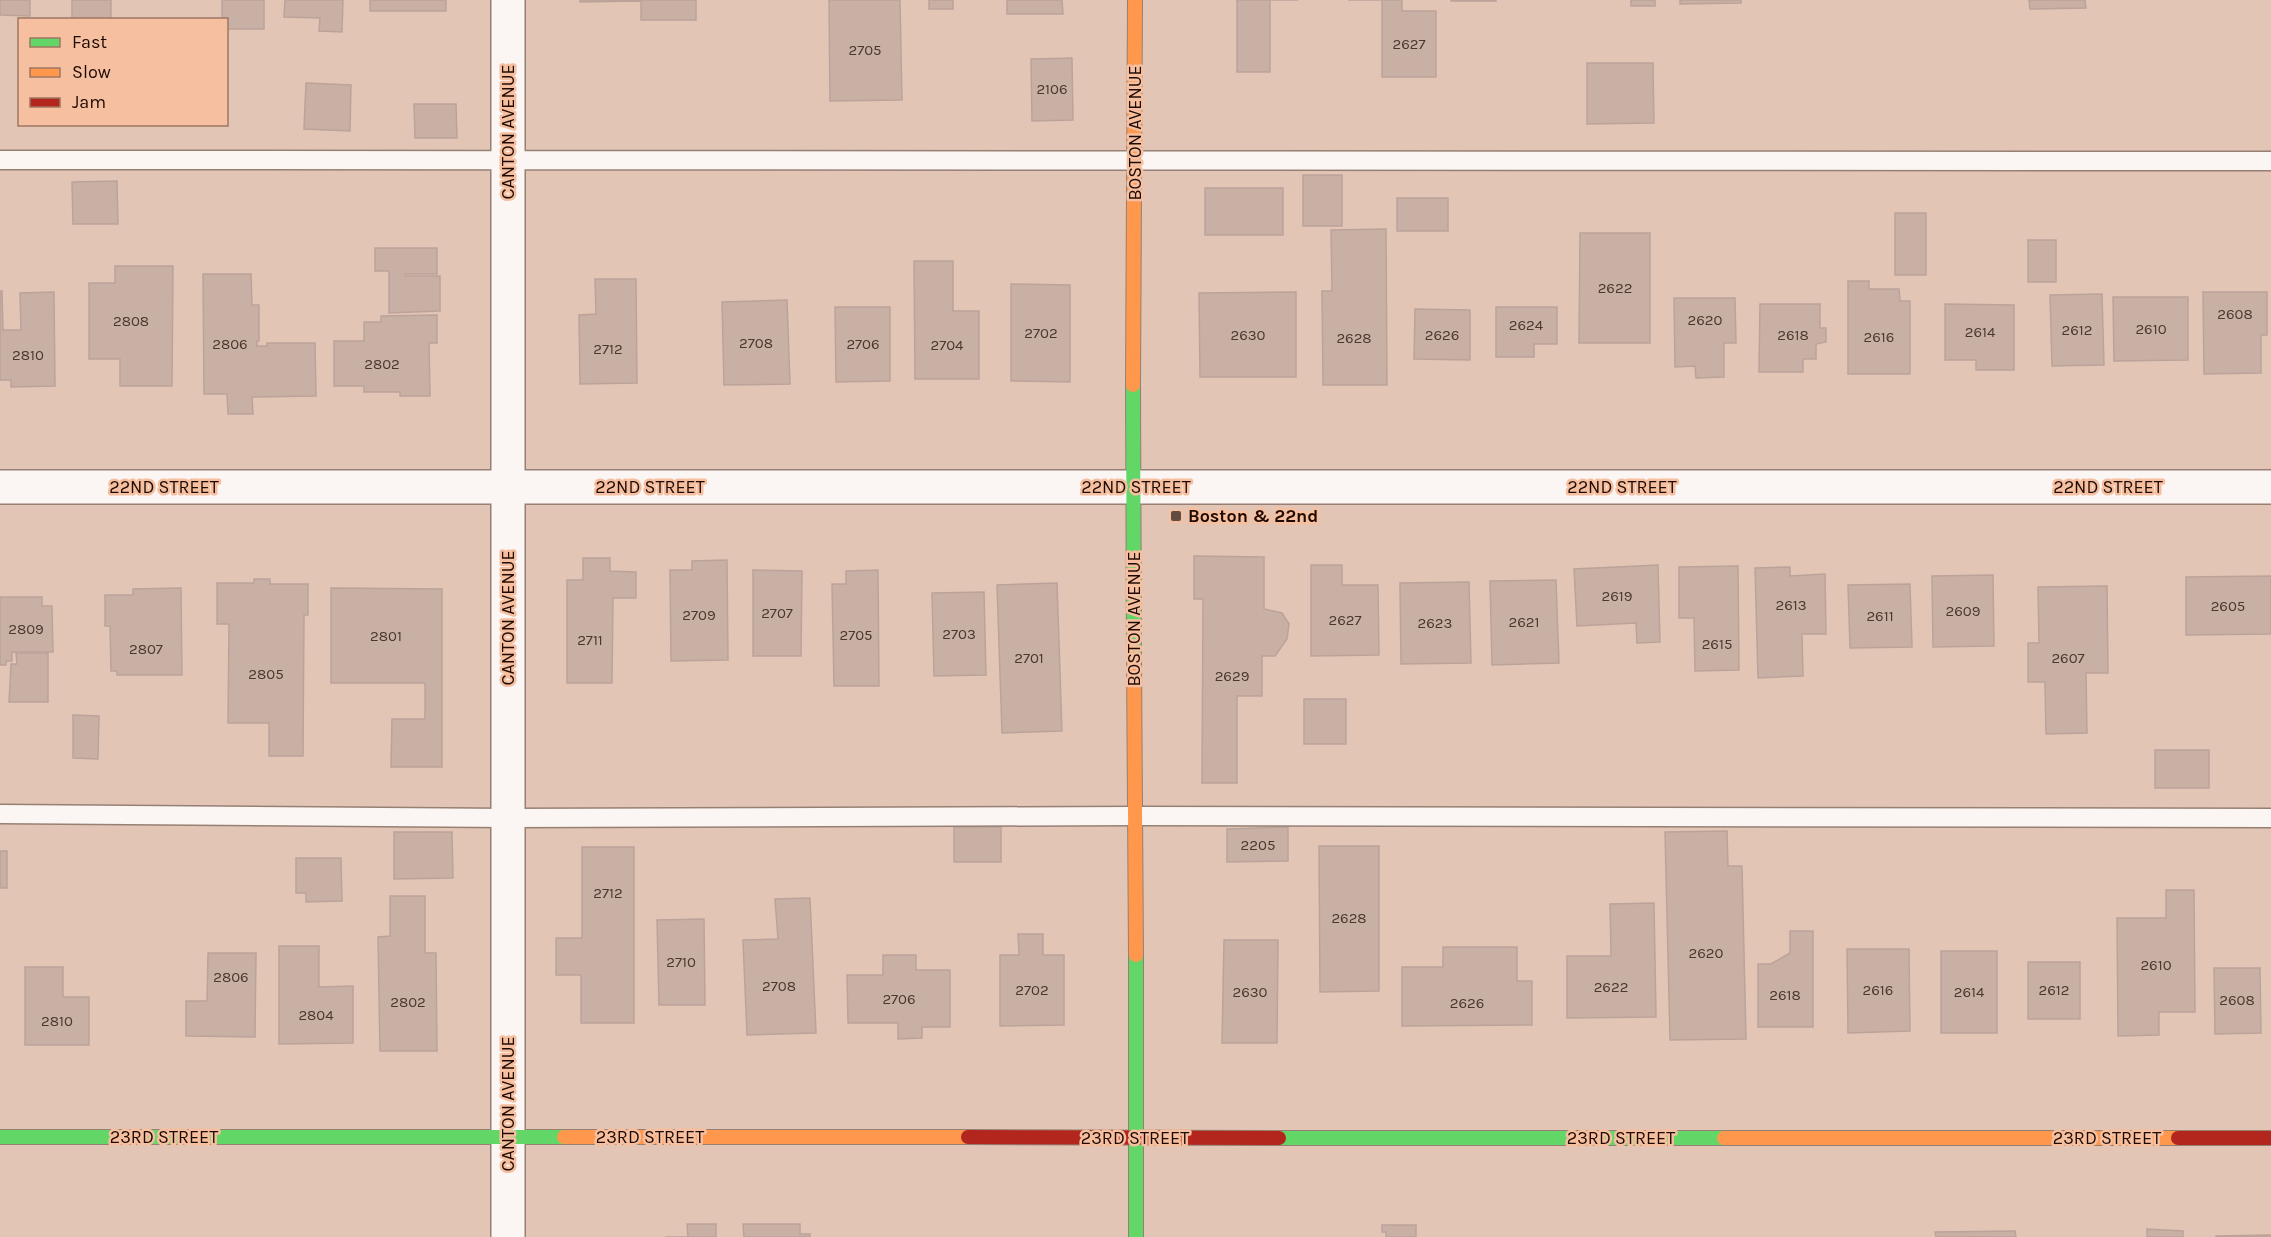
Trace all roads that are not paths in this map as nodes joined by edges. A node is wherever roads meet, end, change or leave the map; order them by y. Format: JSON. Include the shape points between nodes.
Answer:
{"nodes":[{"id":1,"x":508,"y":0,"type":"edge"},
{"id":2,"x":1135,"y":0,"type":"edge"},
{"id":3,"x":0,"y":160,"type":"edge"},
{"id":4,"x":508,"y":161,"type":"junction"},
{"id":5,"x":1134,"y":161,"type":"junction"},
{"id":6,"x":2271,"y":161,"type":"edge"},
{"id":7,"x":0,"y":487,"type":"edge"},
{"id":8,"x":508,"y":487,"type":"junction"},
{"id":9,"x":1133,"y":487,"type":"junction"},
{"id":10,"x":2271,"y":487,"type":"edge"},
{"id":11,"x":0,"y":814,"type":"edge"},
{"id":12,"x":1135,"y":816,"type":"junction"},
{"id":13,"x":508,"y":818,"type":"junction"},
{"id":14,"x":2271,"y":818,"type":"edge"},
{"id":15,"x":0,"y":1137,"type":"edge"},
{"id":16,"x":508,"y":1137,"type":"junction"},
{"id":17,"x":1137,"y":1138,"type":"junction"},
{"id":18,"x":2271,"y":1138,"type":"edge"},
{"id":19,"x":508,"y":1237,"type":"edge"},
{"id":20,"x":1136,"y":1237,"type":"edge"}],
"edges":[{"from":1,"to":4,"type":"street","name":"CANTON AVENUE"},
{"from":2,"to":5,"type":"street","name":"BOSTON AVENUE"},
{"from":3,"to":4,"type":"lane"},
{"from":4,"to":5,"type":"lane"},
{"from":4,"to":8,"type":"street","name":"CANTON AVENUE"},
{"from":5,"to":6,"type":"lane"},
{"from":5,"to":9,"type":"street","name":"BOSTON AVENUE"},
{"from":7,"to":8,"type":"street","name":"22ND STREET"},
{"from":8,"to":9,"type":"street","name":"22ND STREET"},
{"from":8,"to":13,"type":"street","name":"CANTON AVENUE"},
{"from":9,"to":10,"type":"street","name":"22ND STREET"},
{"from":9,"to":12,"type":"street","name":"BOSTON AVENUE"},
{"from":11,"to":13,"type":"lane"},
{"from":12,"to":13,"type":"lane"},
{"from":12,"to":14,"type":"lane"},
{"from":12,"to":17,"type":"street","name":"BOSTON AVENUE"},
{"from":13,"to":16,"type":"street","name":"CANTON AVENUE"},
{"from":15,"to":16,"type":"street","name":"23RD STREET"},
{"from":16,"to":17,"type":"street","name":"23RD STREET"},
{"from":16,"to":19,"type":"street","name":"CANTON AVENUE"},
{"from":17,"to":18,"type":"street","name":"23RD STREET"},
{"from":17,"to":20,"type":"street","name":"BOSTON AVENUE"}]}
